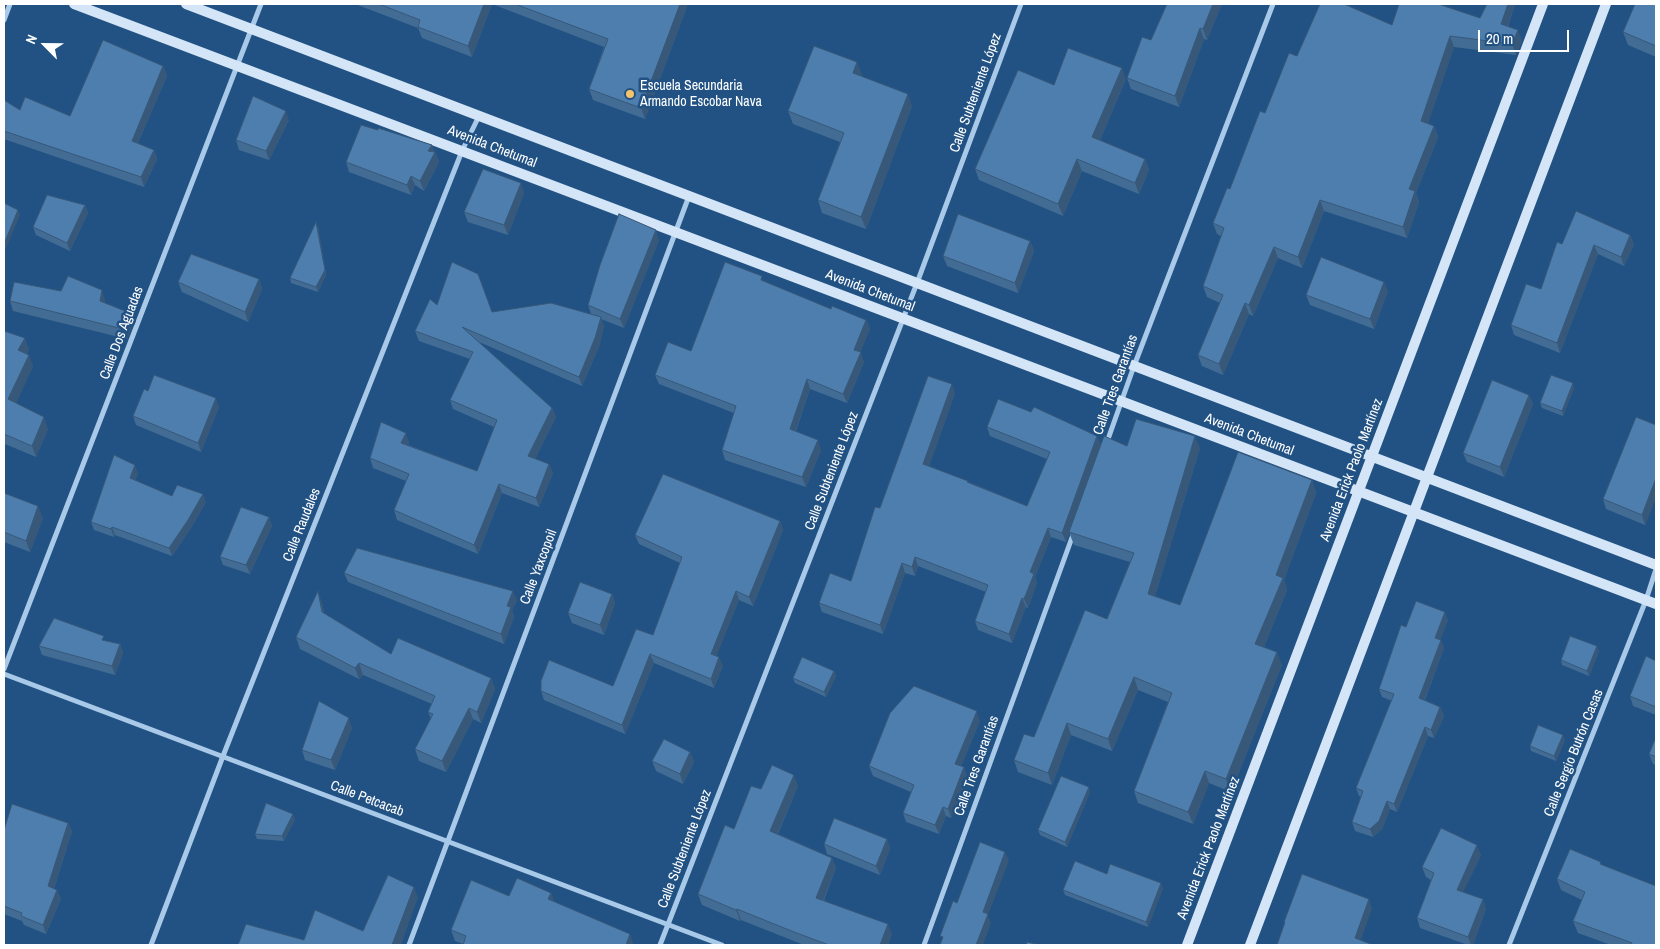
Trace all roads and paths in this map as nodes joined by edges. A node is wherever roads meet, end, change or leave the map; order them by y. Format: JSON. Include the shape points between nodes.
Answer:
{"nodes":[{"id":1,"x":10,"y":4,"type":"edge"},
{"id":2,"x":74,"y":4,"type":"edge"},
{"id":3,"x":186,"y":4,"type":"edge"},
{"id":4,"x":261,"y":4,"type":"edge"},
{"id":5,"x":1021,"y":4,"type":"edge"},
{"id":6,"x":1273,"y":4,"type":"edge"},
{"id":7,"x":1543,"y":4,"type":"edge"},
{"id":8,"x":1606,"y":4,"type":"edge"},
{"id":9,"x":4,"y":20,"type":"edge"},
{"id":10,"x":252,"y":29,"type":"junction"},
{"id":11,"x":238,"y":66,"type":"junction"},
{"id":12,"x":480,"y":116,"type":"junction"},
{"id":13,"x":462,"y":151,"type":"junction"},
{"id":14,"x":689,"y":196,"type":"junction"},
{"id":15,"x":677,"y":233,"type":"junction"},
{"id":16,"x":917,"y":283,"type":"junction"},
{"id":17,"x":903,"y":318,"type":"junction"},
{"id":18,"x":1134,"y":366,"type":"junction"},
{"id":19,"x":1122,"y":401,"type":"junction"},
{"id":20,"x":1104,"y":448,"type":"edge"},
{"id":21,"x":1372,"y":456,"type":"junction"},
{"id":22,"x":1427,"y":478,"type":"junction"},
{"id":23,"x":1358,"y":491,"type":"junction"},
{"id":24,"x":1414,"y":512,"type":"junction"},
{"id":25,"x":1077,"y":523,"type":"edge"},
{"id":26,"x":1656,"y":567,"type":"edge"},
{"id":27,"x":1651,"y":602,"type":"edge"},
{"id":28,"x":4,"y":670,"type":"edge"},
{"id":29,"x":4,"y":674,"type":"edge"},
{"id":30,"x":223,"y":756,"type":"junction"},
{"id":31,"x":447,"y":842,"type":"junction"},
{"id":32,"x":668,"y":924,"type":"junction"},
{"id":33,"x":151,"y":945,"type":"edge"},
{"id":34,"x":409,"y":945,"type":"edge"},
{"id":35,"x":660,"y":945,"type":"edge"},
{"id":36,"x":722,"y":945,"type":"edge"},
{"id":37,"x":924,"y":945,"type":"edge"},
{"id":38,"x":1187,"y":945,"type":"edge"},
{"id":39,"x":1250,"y":945,"type":"edge"},
{"id":40,"x":1509,"y":945,"type":"edge"}],
"edges":[{"from":1,"to":9,"type":"street"},
{"from":2,"to":11,"type":"main road","name":"Avenida Chetumal"},
{"from":3,"to":10,"type":"main road","name":"Avenida Chetumal"},
{"from":4,"to":10,"type":"street","name":"Calle Dos Aguadas"},
{"from":5,"to":16,"type":"street","name":"Calle Subteniente López"},
{"from":6,"to":18,"type":"street","name":"Calle Tres Garantías"},
{"from":7,"to":21,"type":"main road","name":"Avenida Erick Paolo Martínez"},
{"from":8,"to":22,"type":"main road"},
{"from":10,"to":11,"type":"street","name":"Calle Dos Aguadas"},
{"from":10,"to":12,"type":"main road","name":"Avenida Chetumal"},
{"from":11,"to":13,"type":"main road","name":"Avenida Chetumal"},
{"from":11,"to":28,"type":"street","name":"Calle Dos Aguadas"},
{"from":12,"to":13,"type":"street","name":"Calle Raudales"},
{"from":12,"to":14,"type":"main road","name":"Avenida Chetumal"},
{"from":13,"to":15,"type":"main road","name":"Avenida Chetumal"},
{"from":13,"to":30,"type":"street","name":"Calle Raudales"},
{"from":14,"to":15,"type":"street","name":"Calle Yaxcopoil"},
{"from":14,"to":16,"type":"main road","name":"Avenida Chetumal"},
{"from":15,"to":17,"type":"main road","name":"Avenida Chetumal"},
{"from":15,"to":31,"type":"street","name":"Calle Yaxcopoil"},
{"from":16,"to":17,"type":"street","name":"Calle Subteniente López"},
{"from":16,"to":18,"type":"main road","name":"Avenida Chetumal"},
{"from":17,"to":19,"type":"main road","name":"Avenida Chetumal"},
{"from":17,"to":32,"type":"street","name":"Calle Subteniente López"},
{"from":18,"to":19,"type":"street","name":"Calle Tres Garantías"},
{"from":18,"to":21,"type":"main road","name":"Avenida Chetumal"},
{"from":19,"to":20,"type":"street","name":"Calle Tres Garantías"},
{"from":19,"to":23,"type":"main road","name":"Avenida Chetumal"},
{"from":21,"to":22,"type":"main road","name":"Avenida Chetumal"},
{"from":21,"to":23,"type":"main road","name":"Avenida Erick Paolo Martínez"},
{"from":22,"to":24,"type":"main road"},
{"from":22,"to":26,"type":"main road","name":"Avenida Chetumal"},
{"from":23,"to":24,"type":"main road","name":"Avenida Chetumal"},
{"from":23,"to":38,"type":"main road","name":"Avenida Erick Paolo Martínez"},
{"from":24,"to":27,"type":"main road","name":"Avenida Chetumal"},
{"from":24,"to":39,"type":"main road"},
{"from":25,"to":37,"type":"street","name":"Calle Tres Garantías"},
{"from":26,"to":27,"type":"street","name":"Calle Sergio Butrón Casas"},
{"from":27,"to":40,"type":"street","name":"Calle Sergio Butrón Casas"},
{"from":29,"to":30,"type":"street","name":"Calle Petcacab"},
{"from":30,"to":31,"type":"street","name":"Calle Petcacab"},
{"from":30,"to":33,"type":"street","name":"Calle Raudales"},
{"from":31,"to":32,"type":"street","name":"Calle Petcacab"},
{"from":31,"to":34,"type":"street","name":"Calle Yaxcopoil"},
{"from":32,"to":35,"type":"street","name":"Calle Subteniente López"},
{"from":32,"to":36,"type":"street","name":"Calle Petcacab"}]}
